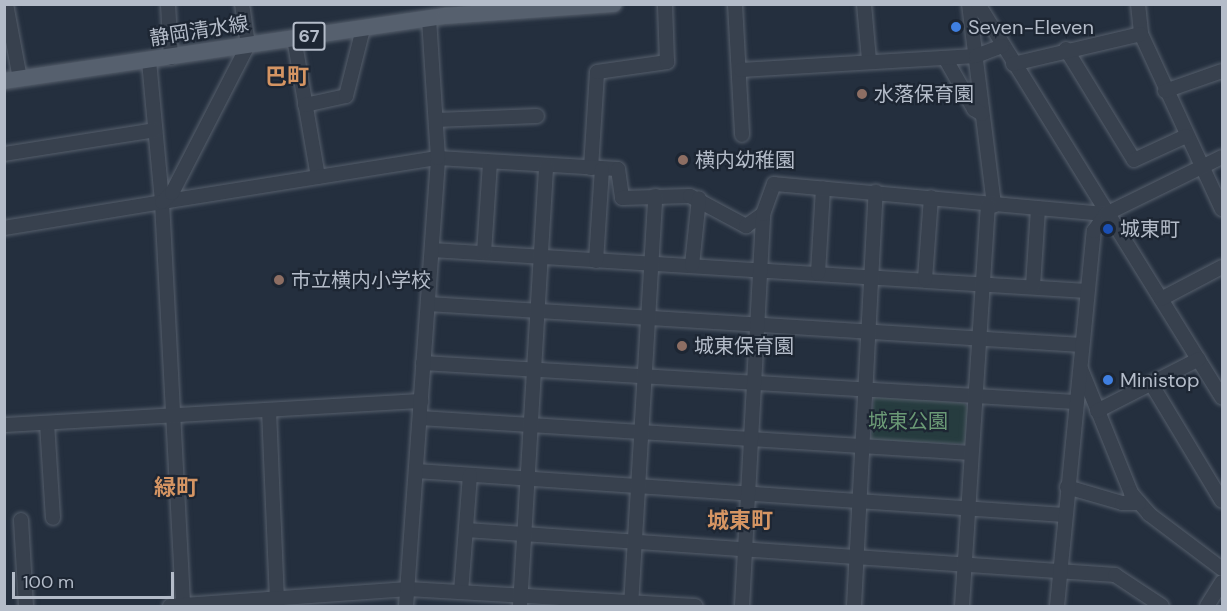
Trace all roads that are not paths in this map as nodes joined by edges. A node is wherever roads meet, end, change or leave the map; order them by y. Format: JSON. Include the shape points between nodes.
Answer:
{"nodes":[{"id":1,"x":168,"y":4,"type":"edge"},
{"id":2,"x":242,"y":4,"type":"edge"},
{"id":3,"x":614,"y":4,"type":"edge"},
{"id":4,"x":665,"y":4,"type":"edge"},
{"id":5,"x":735,"y":4,"type":"edge"},
{"id":6,"x":864,"y":4,"type":"edge"},
{"id":7,"x":969,"y":4,"type":"edge"},
{"id":8,"x":978,"y":4,"type":"edge"},
{"id":9,"x":1138,"y":4,"type":"edge"},
{"id":10,"x":466,"y":9,"type":"edge"},
{"id":11,"x":6,"y":12,"type":"edge"},
{"id":12,"x":429,"y":18,"type":"junction"},
{"id":13,"x":363,"y":29,"type":"junction"},
{"id":14,"x":1141,"y":34,"type":"junction"},
{"id":15,"x":294,"y":38,"type":"junction"},
{"id":16,"x":248,"y":45,"type":"junction"},
{"id":17,"x":1002,"y":46,"type":"junction"},
{"id":18,"x":1066,"y":49,"type":"junction"},
{"id":19,"x":976,"y":57,"type":"junction"},
{"id":20,"x":171,"y":58,"type":"junction"},
{"id":21,"x":945,"y":58,"type":"junction"},
{"id":22,"x":869,"y":60,"type":"junction"},
{"id":23,"x":149,"y":61,"type":"junction"},
{"id":24,"x":1013,"y":64,"type":"junction"},
{"id":25,"x":741,"y":70,"type":"junction"},
{"id":26,"x":1222,"y":71,"type":"edge"},
{"id":27,"x":12,"y":80,"type":"edge"},
{"id":28,"x":1165,"y":92,"type":"junction"},
{"id":29,"x":305,"y":105,"type":"junction"},
{"id":30,"x":982,"y":114,"type":"junction"},
{"id":31,"x":537,"y":116,"type":"dead end"},
{"id":32,"x":435,"y":120,"type":"junction"},
{"id":33,"x":155,"y":130,"type":"junction"},
{"id":34,"x":742,"y":135,"type":"dead end"},
{"id":35,"x":1186,"y":136,"type":"junction"},
{"id":36,"x":4,"y":154,"type":"edge"},
{"id":37,"x":1222,"y":157,"type":"edge"},
{"id":38,"x":438,"y":158,"type":"junction"},
{"id":39,"x":490,"y":162,"type":"junction"},
{"id":40,"x":546,"y":167,"type":"junction"},
{"id":41,"x":1202,"y":168,"type":"junction"},
{"id":42,"x":596,"y":169,"type":"junction"},
{"id":43,"x":318,"y":177,"type":"junction"},
{"id":44,"x":823,"y":188,"type":"junction"},
{"id":45,"x":876,"y":192,"type":"junction"},
{"id":46,"x":655,"y":196,"type":"junction"},
{"id":47,"x":931,"y":197,"type":"junction"},
{"id":48,"x":699,"y":198,"type":"junction"},
{"id":49,"x":162,"y":202,"type":"junction"},
{"id":50,"x":991,"y":205,"type":"junction"},
{"id":51,"x":1038,"y":208,"type":"junction"},
{"id":52,"x":1222,"y":209,"type":"edge"},
{"id":53,"x":763,"y":214,"type":"junction"},
{"id":54,"x":1106,"y":214,"type":"junction"},
{"id":55,"x":4,"y":228,"type":"edge"},
{"id":56,"x":432,"y":250,"type":"junction"},
{"id":57,"x":484,"y":253,"type":"junction"},
{"id":58,"x":541,"y":257,"type":"junction"},
{"id":59,"x":596,"y":261,"type":"junction"},
{"id":60,"x":652,"y":263,"type":"junction"},
{"id":61,"x":692,"y":265,"type":"junction"},
{"id":62,"x":1222,"y":267,"type":"edge"},
{"id":63,"x":763,"y":270,"type":"junction"},
{"id":64,"x":818,"y":273,"type":"junction"},
{"id":65,"x":872,"y":277,"type":"junction"},
{"id":66,"x":925,"y":279,"type":"junction"},
{"id":67,"x":982,"y":283,"type":"junction"},
{"id":68,"x":1033,"y":286,"type":"junction"},
{"id":69,"x":1087,"y":291,"type":"junction"},
{"id":70,"x":1161,"y":299,"type":"junction"},
{"id":71,"x":428,"y":304,"type":"junction"},
{"id":72,"x":537,"y":311,"type":"junction"},
{"id":73,"x":648,"y":318,"type":"junction"},
{"id":74,"x":759,"y":326,"type":"junction"},
{"id":75,"x":868,"y":332,"type":"junction"},
{"id":76,"x":978,"y":338,"type":"junction"},
{"id":77,"x":1082,"y":345,"type":"junction"},
{"id":78,"x":1198,"y":359,"type":"junction"},
{"id":79,"x":423,"y":363,"type":"junction"},
{"id":80,"x":1080,"y":367,"type":"junction"},
{"id":81,"x":534,"y":369,"type":"junction"},
{"id":82,"x":645,"y":376,"type":"junction"},
{"id":83,"x":755,"y":384,"type":"junction"},
{"id":84,"x":1152,"y":385,"type":"junction"},
{"id":85,"x":865,"y":390,"type":"junction"},
{"id":86,"x":974,"y":396,"type":"junction"},
{"id":87,"x":1222,"y":397,"type":"edge"},
{"id":88,"x":421,"y":401,"type":"junction"},
{"id":89,"x":1075,"y":402,"type":"junction"},
{"id":90,"x":269,"y":410,"type":"junction"},
{"id":91,"x":1097,"y":411,"type":"junction"},
{"id":92,"x":173,"y":415,"type":"junction"},
{"id":93,"x":420,"y":418,"type":"junction"},
{"id":94,"x":46,"y":423,"type":"junction"},
{"id":95,"x":4,"y":425,"type":"edge"},
{"id":96,"x":531,"y":425,"type":"junction"},
{"id":97,"x":642,"y":431,"type":"junction"},
{"id":98,"x":752,"y":438,"type":"junction"},
{"id":99,"x":862,"y":445,"type":"junction"},
{"id":100,"x":971,"y":453,"type":"junction"},
{"id":101,"x":416,"y":471,"type":"junction"},
{"id":102,"x":470,"y":475,"type":"junction"},
{"id":103,"x":527,"y":478,"type":"junction"},
{"id":104,"x":639,"y":486,"type":"junction"},
{"id":105,"x":1067,"y":488,"type":"junction"},
{"id":106,"x":749,"y":494,"type":"junction"},
{"id":107,"x":1222,"y":501,"type":"edge"},
{"id":108,"x":859,"y":502,"type":"junction"},
{"id":109,"x":1139,"y":503,"type":"junction"},
{"id":110,"x":968,"y":509,"type":"junction"},
{"id":111,"x":1065,"y":515,"type":"junction"},
{"id":112,"x":53,"y":518,"type":"dead end"},
{"id":113,"x":21,"y":520,"type":"dead end"},
{"id":114,"x":466,"y":530,"type":"junction"},
{"id":115,"x":525,"y":534,"type":"junction"},
{"id":116,"x":636,"y":542,"type":"junction"},
{"id":117,"x":745,"y":550,"type":"junction"},
{"id":118,"x":856,"y":557,"type":"junction"},
{"id":119,"x":964,"y":565,"type":"junction"},
{"id":120,"x":1222,"y":569,"type":"edge"},
{"id":121,"x":1060,"y":570,"type":"junction"},
{"id":122,"x":1222,"y":582,"type":"edge"},
{"id":123,"x":408,"y":589,"type":"junction"},
{"id":124,"x":461,"y":592,"type":"junction"},
{"id":125,"x":277,"y":598,"type":"junction"},
{"id":126,"x":520,"y":601,"type":"edge"},
{"id":127,"x":631,"y":604,"type":"edge"},
{"id":128,"x":26,"y":606,"type":"edge"},
{"id":129,"x":178,"y":606,"type":"edge"},
{"id":130,"x":406,"y":606,"type":"edge"},
{"id":131,"x":695,"y":606,"type":"edge"},
{"id":132,"x":742,"y":606,"type":"edge"},
{"id":133,"x":854,"y":606,"type":"edge"},
{"id":134,"x":962,"y":606,"type":"edge"},
{"id":135,"x":1057,"y":606,"type":"edge"},
{"id":136,"x":1162,"y":606,"type":"edge"},
{"id":137,"x":1206,"y":606,"type":"edge"}],
"edges":[{"from":1,"to":20,"type":"street"},
{"from":2,"to":16,"type":"street"},
{"from":3,"to":10,"type":"main road","name":"静岡清水線","number":"67"},
{"from":4,"to":42,"type":"street","via":[[667,62],[597,72]]},
{"from":5,"to":25,"type":"street"},
{"from":6,"to":22,"type":"street"},
{"from":7,"to":19,"type":"street"},
{"from":8,"to":17,"type":"street"},
{"from":9,"to":14,"type":"street"},
{"from":10,"to":12,"type":"main road","name":"静岡清水線","number":"67"},
{"from":11,"to":27,"type":"street"},
{"from":12,"to":13,"type":"main road","name":"静岡清水線","number":"67"},
{"from":12,"to":32,"type":"street"},
{"from":13,"to":15,"type":"main road","name":"静岡清水線","number":"67"},
{"from":13,"to":29,"type":"street","via":[[345,96]]},
{"from":14,"to":18,"type":"street"},
{"from":14,"to":28,"type":"street"},
{"from":15,"to":16,"type":"main road","name":"静岡清水線","number":"67"},
{"from":15,"to":29,"type":"street"},
{"from":16,"to":20,"type":"main road","name":"静岡清水線","number":"67"},
{"from":16,"to":49,"type":"street","via":[[172,193]]},
{"from":17,"to":19,"type":"street"},
{"from":17,"to":24,"type":"street"},
{"from":18,"to":24,"type":"street"},
{"from":18,"to":35,"type":"street","via":[[1134,160]]},
{"from":19,"to":21,"type":"street"},
{"from":19,"to":30,"type":"street"},
{"from":20,"to":23,"type":"main road","name":"静岡清水線","number":"67"},
{"from":21,"to":22,"type":"street"},
{"from":21,"to":30,"type":"street","via":[[974,109]]},
{"from":22,"to":25,"type":"street"},
{"from":23,"to":27,"type":"main road","name":"静岡清水線","number":"67"},
{"from":23,"to":33,"type":"street"},
{"from":24,"to":54,"type":"street"},
{"from":25,"to":34,"type":"street"},
{"from":26,"to":28,"type":"street"},
{"from":28,"to":35,"type":"street"},
{"from":29,"to":43,"type":"street"},
{"from":30,"to":50,"type":"street"},
{"from":31,"to":32,"type":"street"},
{"from":32,"to":38,"type":"street"},
{"from":33,"to":36,"type":"street"},
{"from":33,"to":49,"type":"street"},
{"from":35,"to":41,"type":"street"},
{"from":37,"to":41,"type":"street"},
{"from":38,"to":39,"type":"street"},
{"from":38,"to":43,"type":"street"},
{"from":38,"to":56,"type":"street"},
{"from":39,"to":40,"type":"street"},
{"from":39,"to":57,"type":"street"},
{"from":40,"to":42,"type":"street"},
{"from":40,"to":58,"type":"street"},
{"from":41,"to":52,"type":"street"},
{"from":41,"to":54,"type":"street"},
{"from":42,"to":46,"type":"street","via":[[618,169],[622,198]]},
{"from":42,"to":59,"type":"street"},
{"from":43,"to":49,"type":"street"},
{"from":44,"to":45,"type":"street"},
{"from":44,"to":53,"type":"street","via":[[774,184]]},
{"from":44,"to":64,"type":"street"},
{"from":45,"to":47,"type":"street"},
{"from":45,"to":65,"type":"street"},
{"from":46,"to":48,"type":"street"},
{"from":46,"to":60,"type":"street"},
{"from":47,"to":50,"type":"street"},
{"from":47,"to":66,"type":"street"},
{"from":48,"to":53,"type":"street","via":[[746,226]]},
{"from":48,"to":61,"type":"street"},
{"from":49,"to":55,"type":"street"},
{"from":49,"to":92,"type":"street"},
{"from":50,"to":51,"type":"street"},
{"from":50,"to":67,"type":"street"},
{"from":51,"to":54,"type":"street"},
{"from":51,"to":68,"type":"street"},
{"from":53,"to":63,"type":"street"},
{"from":54,"to":69,"type":"street","via":[[1089,245]]},
{"from":54,"to":70,"type":"street"},
{"from":56,"to":57,"type":"street"},
{"from":56,"to":71,"type":"street"},
{"from":57,"to":58,"type":"street"},
{"from":58,"to":59,"type":"street"},
{"from":58,"to":72,"type":"street"},
{"from":59,"to":60,"type":"street"},
{"from":60,"to":61,"type":"street"},
{"from":60,"to":73,"type":"street"},
{"from":61,"to":63,"type":"street"},
{"from":62,"to":70,"type":"street"},
{"from":63,"to":64,"type":"street"},
{"from":63,"to":74,"type":"street"},
{"from":64,"to":65,"type":"street"},
{"from":65,"to":66,"type":"street"},
{"from":65,"to":75,"type":"street"},
{"from":66,"to":67,"type":"street"},
{"from":67,"to":68,"type":"street"},
{"from":67,"to":76,"type":"street"},
{"from":68,"to":69,"type":"street"},
{"from":69,"to":77,"type":"street"},
{"from":70,"to":78,"type":"street"},
{"from":71,"to":72,"type":"street"},
{"from":71,"to":79,"type":"street"},
{"from":72,"to":73,"type":"street"},
{"from":72,"to":81,"type":"street"},
{"from":73,"to":74,"type":"street"},
{"from":73,"to":82,"type":"street"},
{"from":74,"to":75,"type":"street"},
{"from":74,"to":83,"type":"street"},
{"from":75,"to":76,"type":"street"},
{"from":75,"to":85,"type":"street"},
{"from":76,"to":77,"type":"street"},
{"from":76,"to":86,"type":"street"},
{"from":77,"to":80,"type":"street"},
{"from":78,"to":84,"type":"street"},
{"from":78,"to":87,"type":"street"},
{"from":79,"to":81,"type":"street"},
{"from":79,"to":88,"type":"street"},
{"from":80,"to":89,"type":"street"},
{"from":80,"to":91,"type":"street"},
{"from":81,"to":82,"type":"street"},
{"from":81,"to":96,"type":"street"},
{"from":82,"to":83,"type":"street"},
{"from":82,"to":97,"type":"street"},
{"from":83,"to":85,"type":"street"},
{"from":83,"to":98,"type":"street"},
{"from":84,"to":91,"type":"street"},
{"from":84,"to":107,"type":"street"},
{"from":85,"to":86,"type":"street"},
{"from":85,"to":99,"type":"street"},
{"from":86,"to":89,"type":"street"},
{"from":86,"to":100,"type":"street"},
{"from":88,"to":90,"type":"street"},
{"from":88,"to":93,"type":"street"},
{"from":89,"to":105,"type":"street"},
{"from":90,"to":92,"type":"street"},
{"from":90,"to":125,"type":"street"},
{"from":91,"to":109,"type":"street"},
{"from":92,"to":94,"type":"street"},
{"from":92,"to":129,"type":"street"},
{"from":93,"to":96,"type":"street"},
{"from":93,"to":101,"type":"street"},
{"from":94,"to":95,"type":"street"},
{"from":94,"to":112,"type":"street"},
{"from":96,"to":97,"type":"street"},
{"from":96,"to":103,"type":"street"},
{"from":97,"to":98,"type":"street"},
{"from":97,"to":104,"type":"street"},
{"from":98,"to":99,"type":"street"},
{"from":98,"to":106,"type":"street"},
{"from":99,"to":100,"type":"street"},
{"from":99,"to":108,"type":"street"},
{"from":100,"to":110,"type":"street"},
{"from":101,"to":102,"type":"street"},
{"from":101,"to":123,"type":"street"},
{"from":102,"to":103,"type":"street"},
{"from":102,"to":114,"type":"street"},
{"from":103,"to":104,"type":"street"},
{"from":103,"to":115,"type":"street"},
{"from":104,"to":106,"type":"street"},
{"from":104,"to":116,"type":"street"},
{"from":105,"to":109,"type":"street","via":[[1122,503]]},
{"from":105,"to":111,"type":"street"},
{"from":106,"to":108,"type":"street"},
{"from":106,"to":117,"type":"street"},
{"from":108,"to":110,"type":"street"},
{"from":108,"to":118,"type":"street"},
{"from":109,"to":120,"type":"street"},
{"from":110,"to":111,"type":"street"},
{"from":110,"to":119,"type":"street"},
{"from":111,"to":121,"type":"street"},
{"from":113,"to":128,"type":"street"},
{"from":114,"to":115,"type":"street"},
{"from":114,"to":124,"type":"street"},
{"from":115,"to":116,"type":"street"},
{"from":115,"to":126,"type":"street"},
{"from":116,"to":117,"type":"street"},
{"from":116,"to":127,"type":"street"},
{"from":117,"to":118,"type":"street"},
{"from":117,"to":132,"type":"street"},
{"from":118,"to":119,"type":"street"},
{"from":118,"to":133,"type":"street"},
{"from":119,"to":121,"type":"street"},
{"from":119,"to":134,"type":"street"},
{"from":121,"to":135,"type":"street"},
{"from":121,"to":136,"type":"street","via":[[1116,575]]},
{"from":122,"to":137,"type":"street"},
{"from":123,"to":124,"type":"street"},
{"from":123,"to":125,"type":"street"},
{"from":123,"to":130,"type":"street"},
{"from":124,"to":126,"type":"street"},
{"from":125,"to":129,"type":"street"},
{"from":126,"to":127,"type":"street"},
{"from":127,"to":131,"type":"street"}]}
